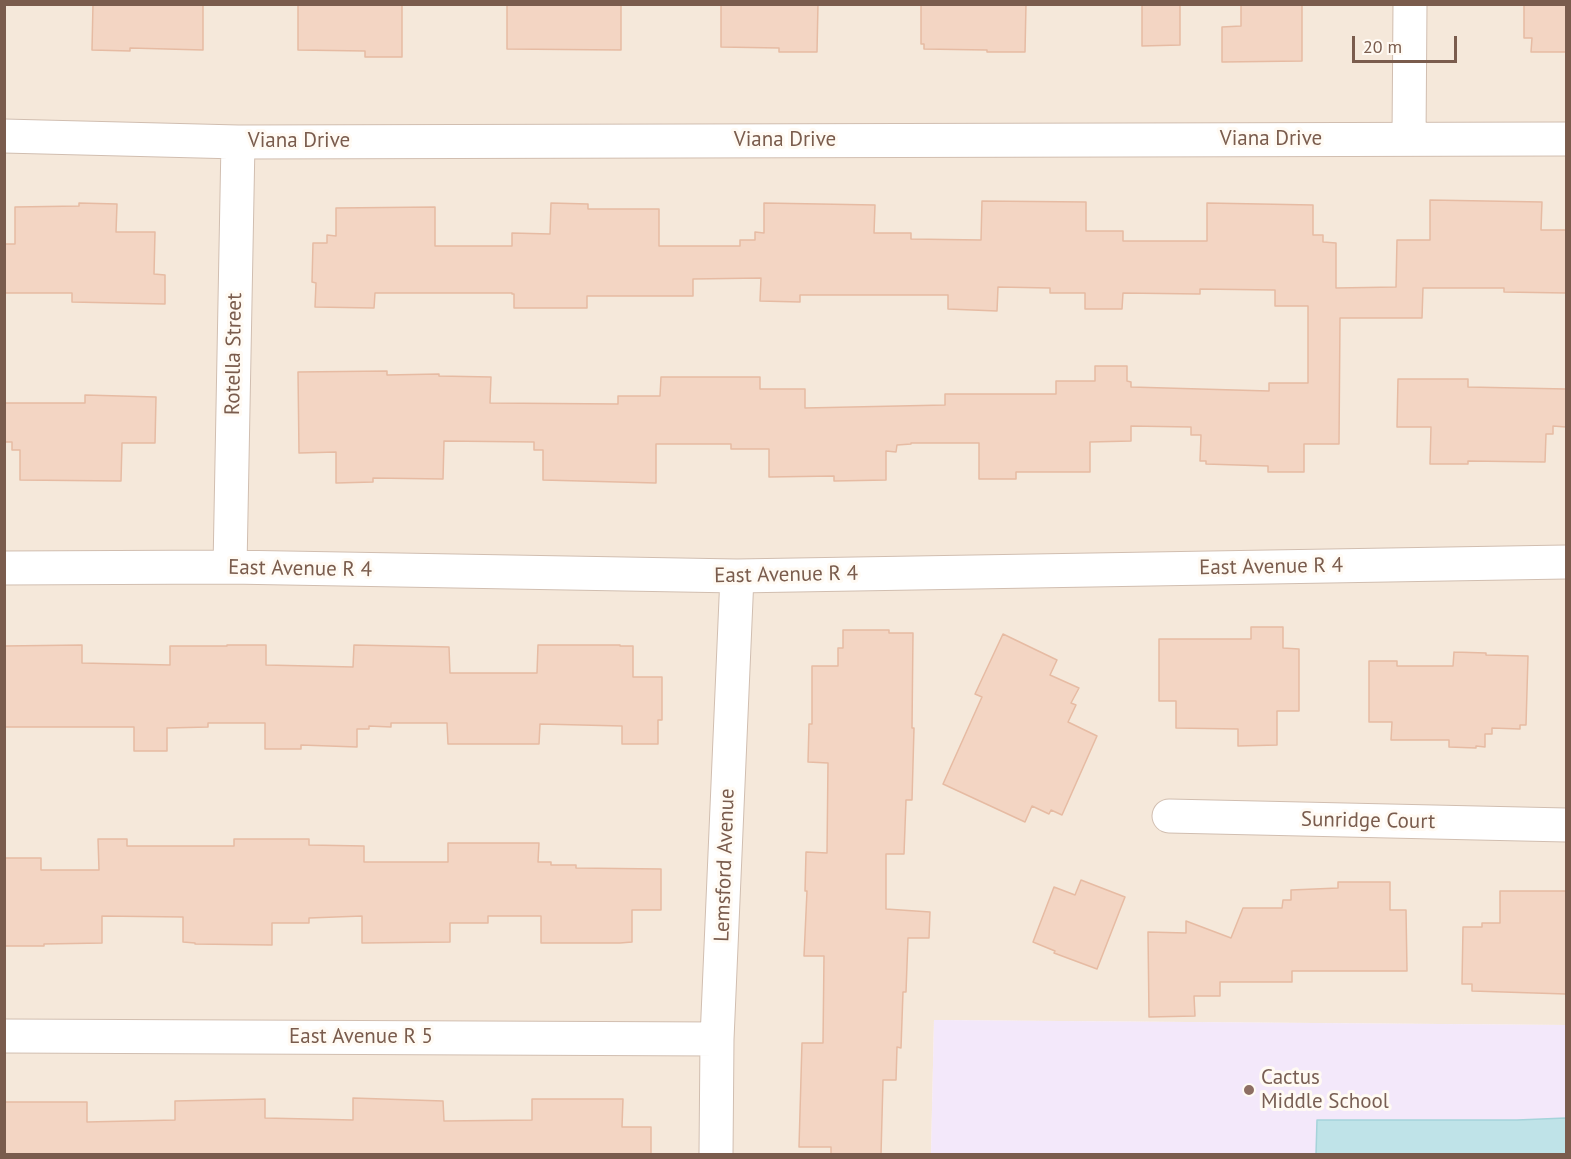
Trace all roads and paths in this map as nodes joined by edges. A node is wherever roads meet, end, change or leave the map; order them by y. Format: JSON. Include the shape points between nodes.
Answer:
{"nodes":[{"id":1,"x":1410,"y":4,"type":"edge"},
{"id":2,"x":4,"y":136,"type":"edge"},
{"id":3,"x":1409,"y":139,"type":"junction"},
{"id":4,"x":1566,"y":139,"type":"edge"},
{"id":5,"x":238,"y":141,"type":"junction"},
{"id":6,"x":1566,"y":562,"type":"edge"},
{"id":7,"x":230,"y":567,"type":"junction"},
{"id":8,"x":4,"y":568,"type":"edge"},
{"id":9,"x":737,"y":576,"type":"junction"},
{"id":10,"x":1168,"y":816,"type":"dead end"},
{"id":11,"x":1566,"y":825,"type":"edge"},
{"id":12,"x":4,"y":1036,"type":"edge"},
{"id":13,"x":717,"y":1039,"type":"junction"},
{"id":14,"x":716,"y":1155,"type":"edge"}],
"edges":[{"from":1,"to":3,"type":"street"},
{"from":2,"to":5,"type":"street","name":"Viana Drive"},
{"from":3,"to":4,"type":"street","name":"Viana Drive"},
{"from":3,"to":5,"type":"street","name":"Viana Drive"},
{"from":5,"to":7,"type":"street","name":"Rotella Street"},
{"from":6,"to":9,"type":"street","name":"East Avenue R 4"},
{"from":7,"to":8,"type":"street","name":"East Avenue R 4"},
{"from":7,"to":9,"type":"street","name":"East Avenue R 4"},
{"from":9,"to":13,"type":"street","name":"Lemsford Avenue"},
{"from":10,"to":11,"type":"street","name":"Sunridge Court"},
{"from":12,"to":13,"type":"street","name":"East Avenue R 5"},
{"from":13,"to":14,"type":"street","name":"Lemsford Avenue"}]}
